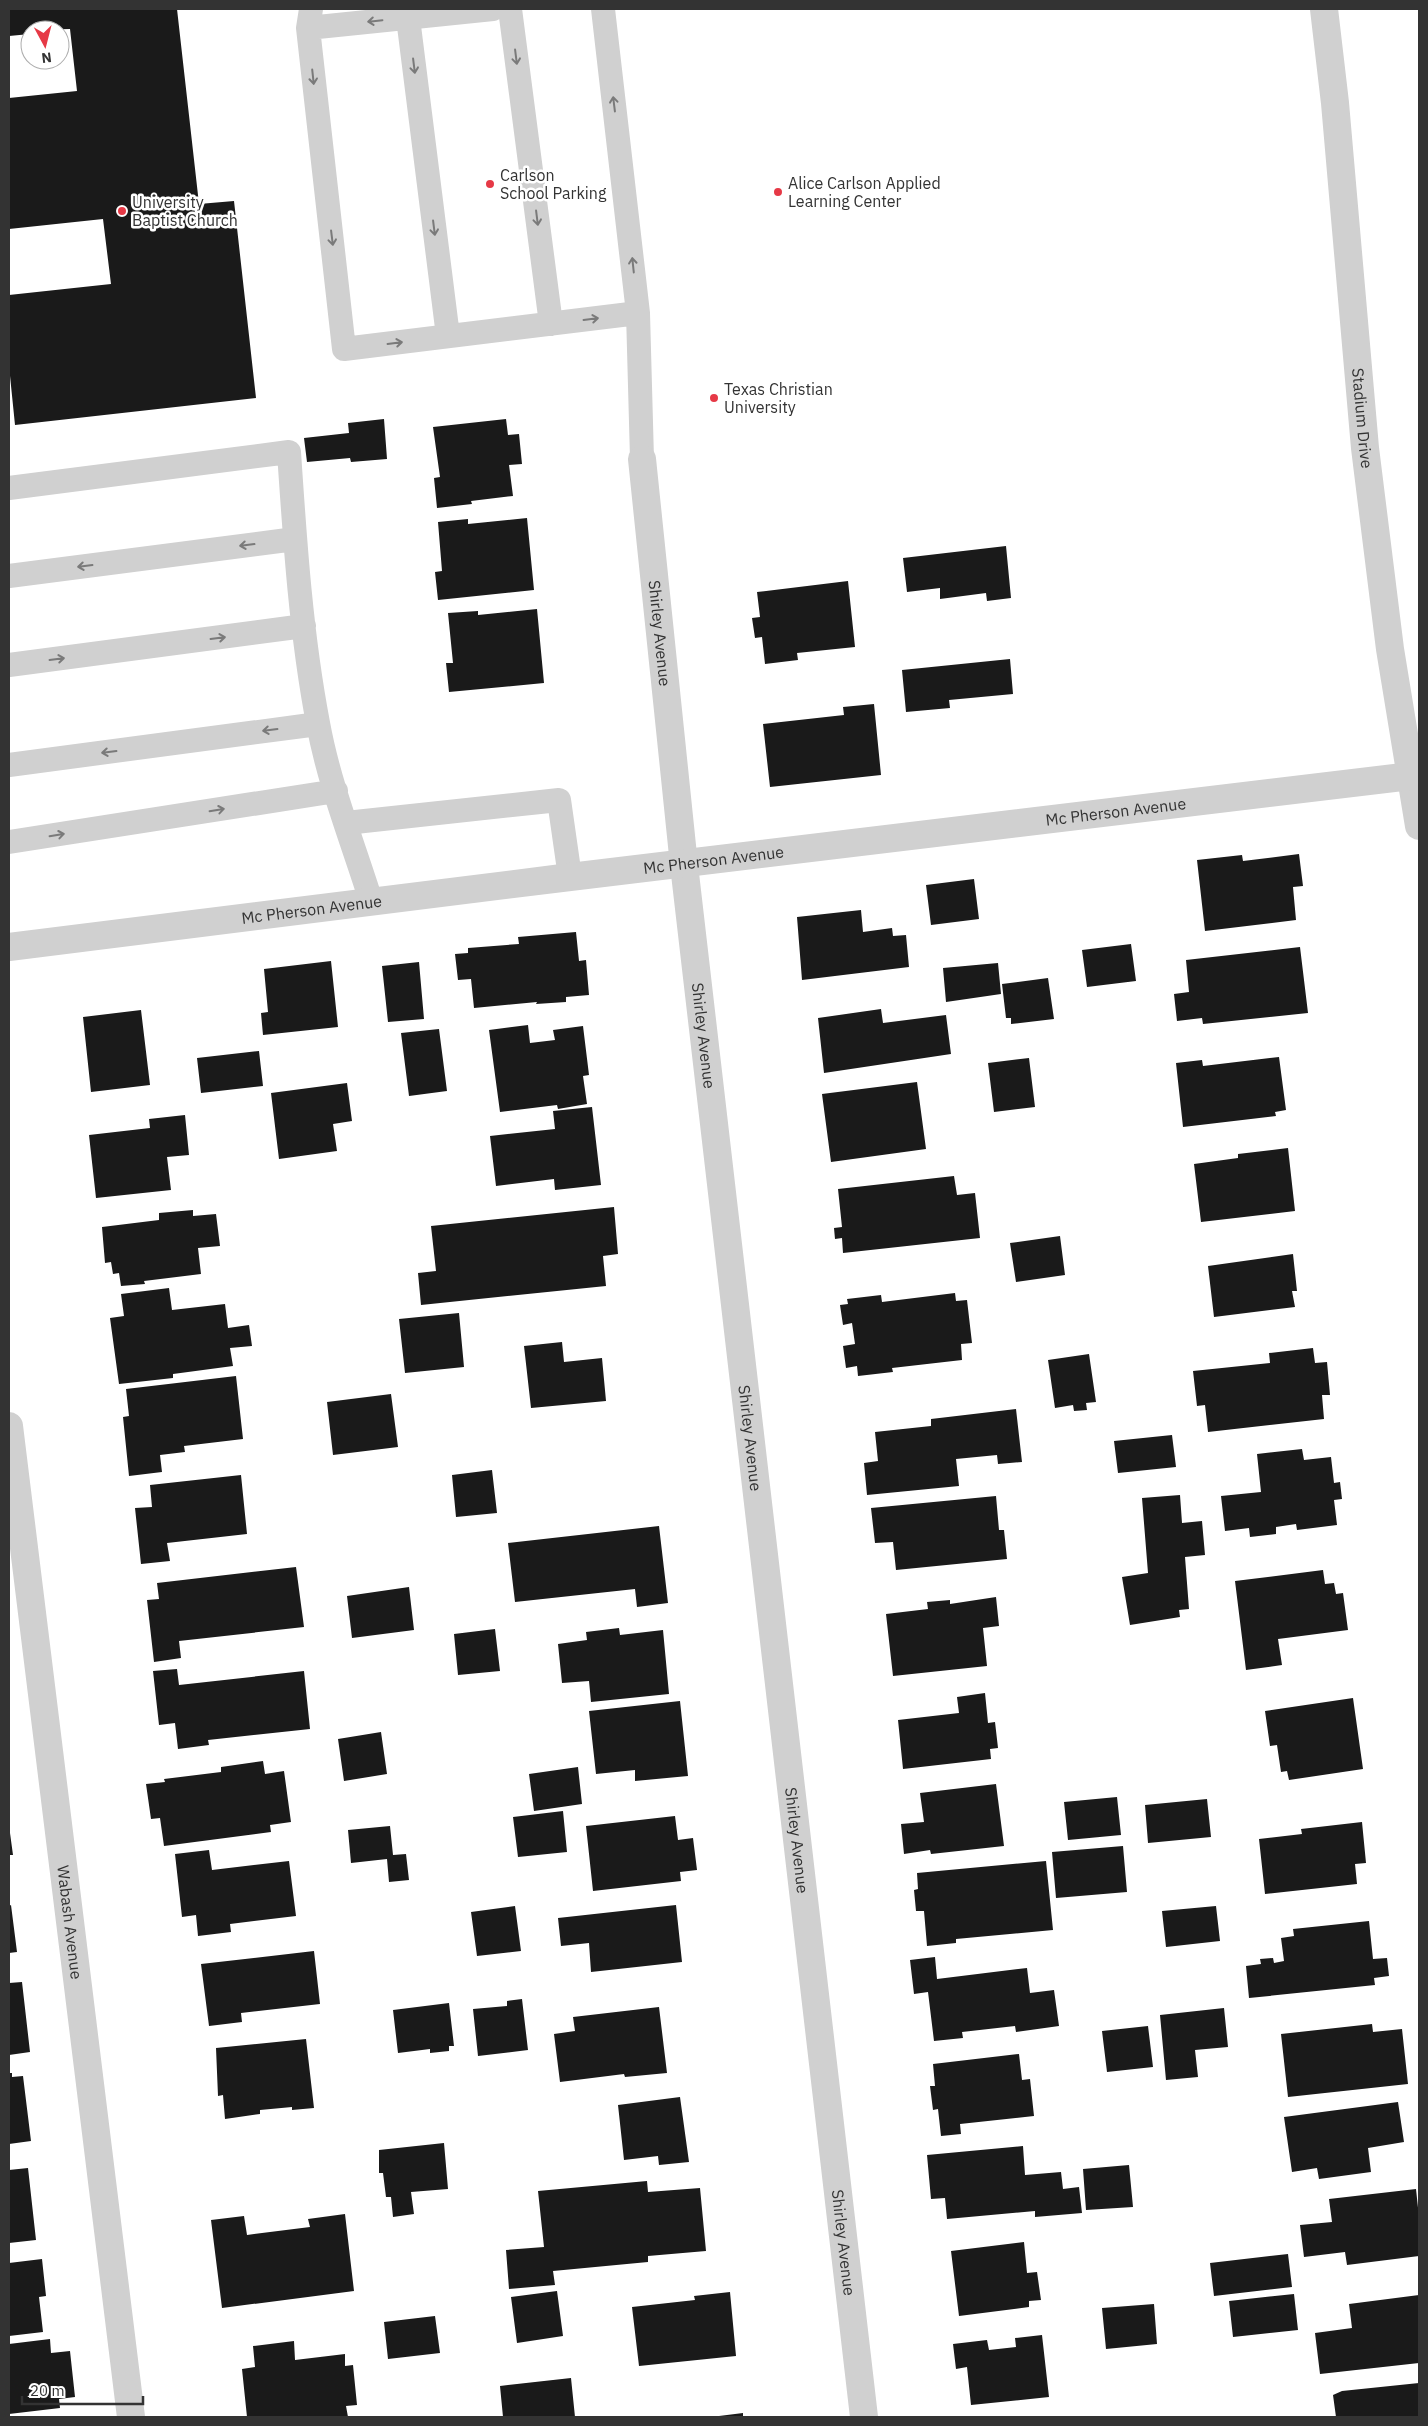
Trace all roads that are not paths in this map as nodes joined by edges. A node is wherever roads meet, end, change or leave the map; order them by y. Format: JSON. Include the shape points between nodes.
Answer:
{"nodes":[{"id":1,"x":493,"y":9,"type":"edge"},
{"id":2,"x":510,"y":9,"type":"edge"},
{"id":3,"x":603,"y":9,"type":"edge"},
{"id":4,"x":1324,"y":9,"type":"edge"},
{"id":5,"x":309,"y":18,"type":"edge"},
{"id":6,"x":408,"y":18,"type":"junction"},
{"id":7,"x":638,"y":314,"type":"junction"},
{"id":8,"x":551,"y":324,"type":"junction"},
{"id":9,"x":448,"y":336,"type":"junction"},
{"id":10,"x":642,"y":459,"type":"joint"},
{"id":11,"x":9,"y":488,"type":"edge"},
{"id":12,"x":295,"y":539,"type":"junction"},
{"id":13,"x":9,"y":576,"type":"edge"},
{"id":14,"x":304,"y":626,"type":"junction"},
{"id":15,"x":9,"y":665,"type":"edge"},
{"id":16,"x":318,"y":724,"type":"junction"},
{"id":17,"x":9,"y":765,"type":"edge"},
{"id":18,"x":1416,"y":776,"type":"edge"},
{"id":19,"x":336,"y":791,"type":"junction"},
{"id":20,"x":346,"y":823,"type":"junction"},
{"id":21,"x":1419,"y":826,"type":"edge"},
{"id":22,"x":9,"y":842,"type":"edge"},
{"id":23,"x":684,"y":865,"type":"junction"},
{"id":24,"x":570,"y":877,"type":"junction"},
{"id":25,"x":372,"y":901,"type":"junction"},
{"id":26,"x":9,"y":947,"type":"edge"},
{"id":27,"x":9,"y":1426,"type":"edge"},
{"id":28,"x":131,"y":2417,"type":"edge"},
{"id":29,"x":864,"y":2417,"type":"edge"}],
"edges":[{"from":1,"to":6,"type":"lane"},
{"from":2,"to":8,"type":"lane","one_way":true},
{"from":7,"to":3,"type":"lane","one_way":true},
{"from":4,"to":18,"type":"street","name":"Stadium Drive","via":[[1365,448],[1390,650]]},
{"from":6,"to":5,"type":"lane","one_way":true},
{"from":5,"to":9,"type":"lane","one_way":true,"via":[[344,349]]},
{"from":6,"to":9,"type":"lane","one_way":true},
{"from":8,"to":7,"type":"lane","one_way":true},
{"from":7,"to":10,"type":"lane"},
{"from":8,"to":9,"type":"lane"},
{"from":10,"to":23,"type":"street","name":"Shirley Avenue"},
{"from":11,"to":12,"type":"lane","via":[[289,452]]},
{"from":12,"to":13,"type":"lane","one_way":true},
{"from":12,"to":14,"type":"lane"},
{"from":15,"to":14,"type":"lane","one_way":true},
{"from":14,"to":16,"type":"lane"},
{"from":16,"to":17,"type":"lane","one_way":true},
{"from":16,"to":19,"type":"lane"},
{"from":18,"to":21,"type":"street","name":"Stadium Drive"},
{"from":18,"to":23,"type":"street","name":"Mc Pherson Avenue"},
{"from":19,"to":20,"type":"lane"},
{"from":22,"to":19,"type":"lane","one_way":true},
{"from":20,"to":24,"type":"lane","via":[[559,800]]},
{"from":20,"to":25,"type":"lane"},
{"from":23,"to":24,"type":"street","name":"Mc Pherson Avenue"},
{"from":23,"to":29,"type":"street","name":"Shirley Avenue"},
{"from":24,"to":25,"type":"street","name":"Mc Pherson Avenue"},
{"from":25,"to":26,"type":"street","name":"Mc Pherson Avenue"},
{"from":27,"to":28,"type":"street","name":"Wabash Avenue"}]}
